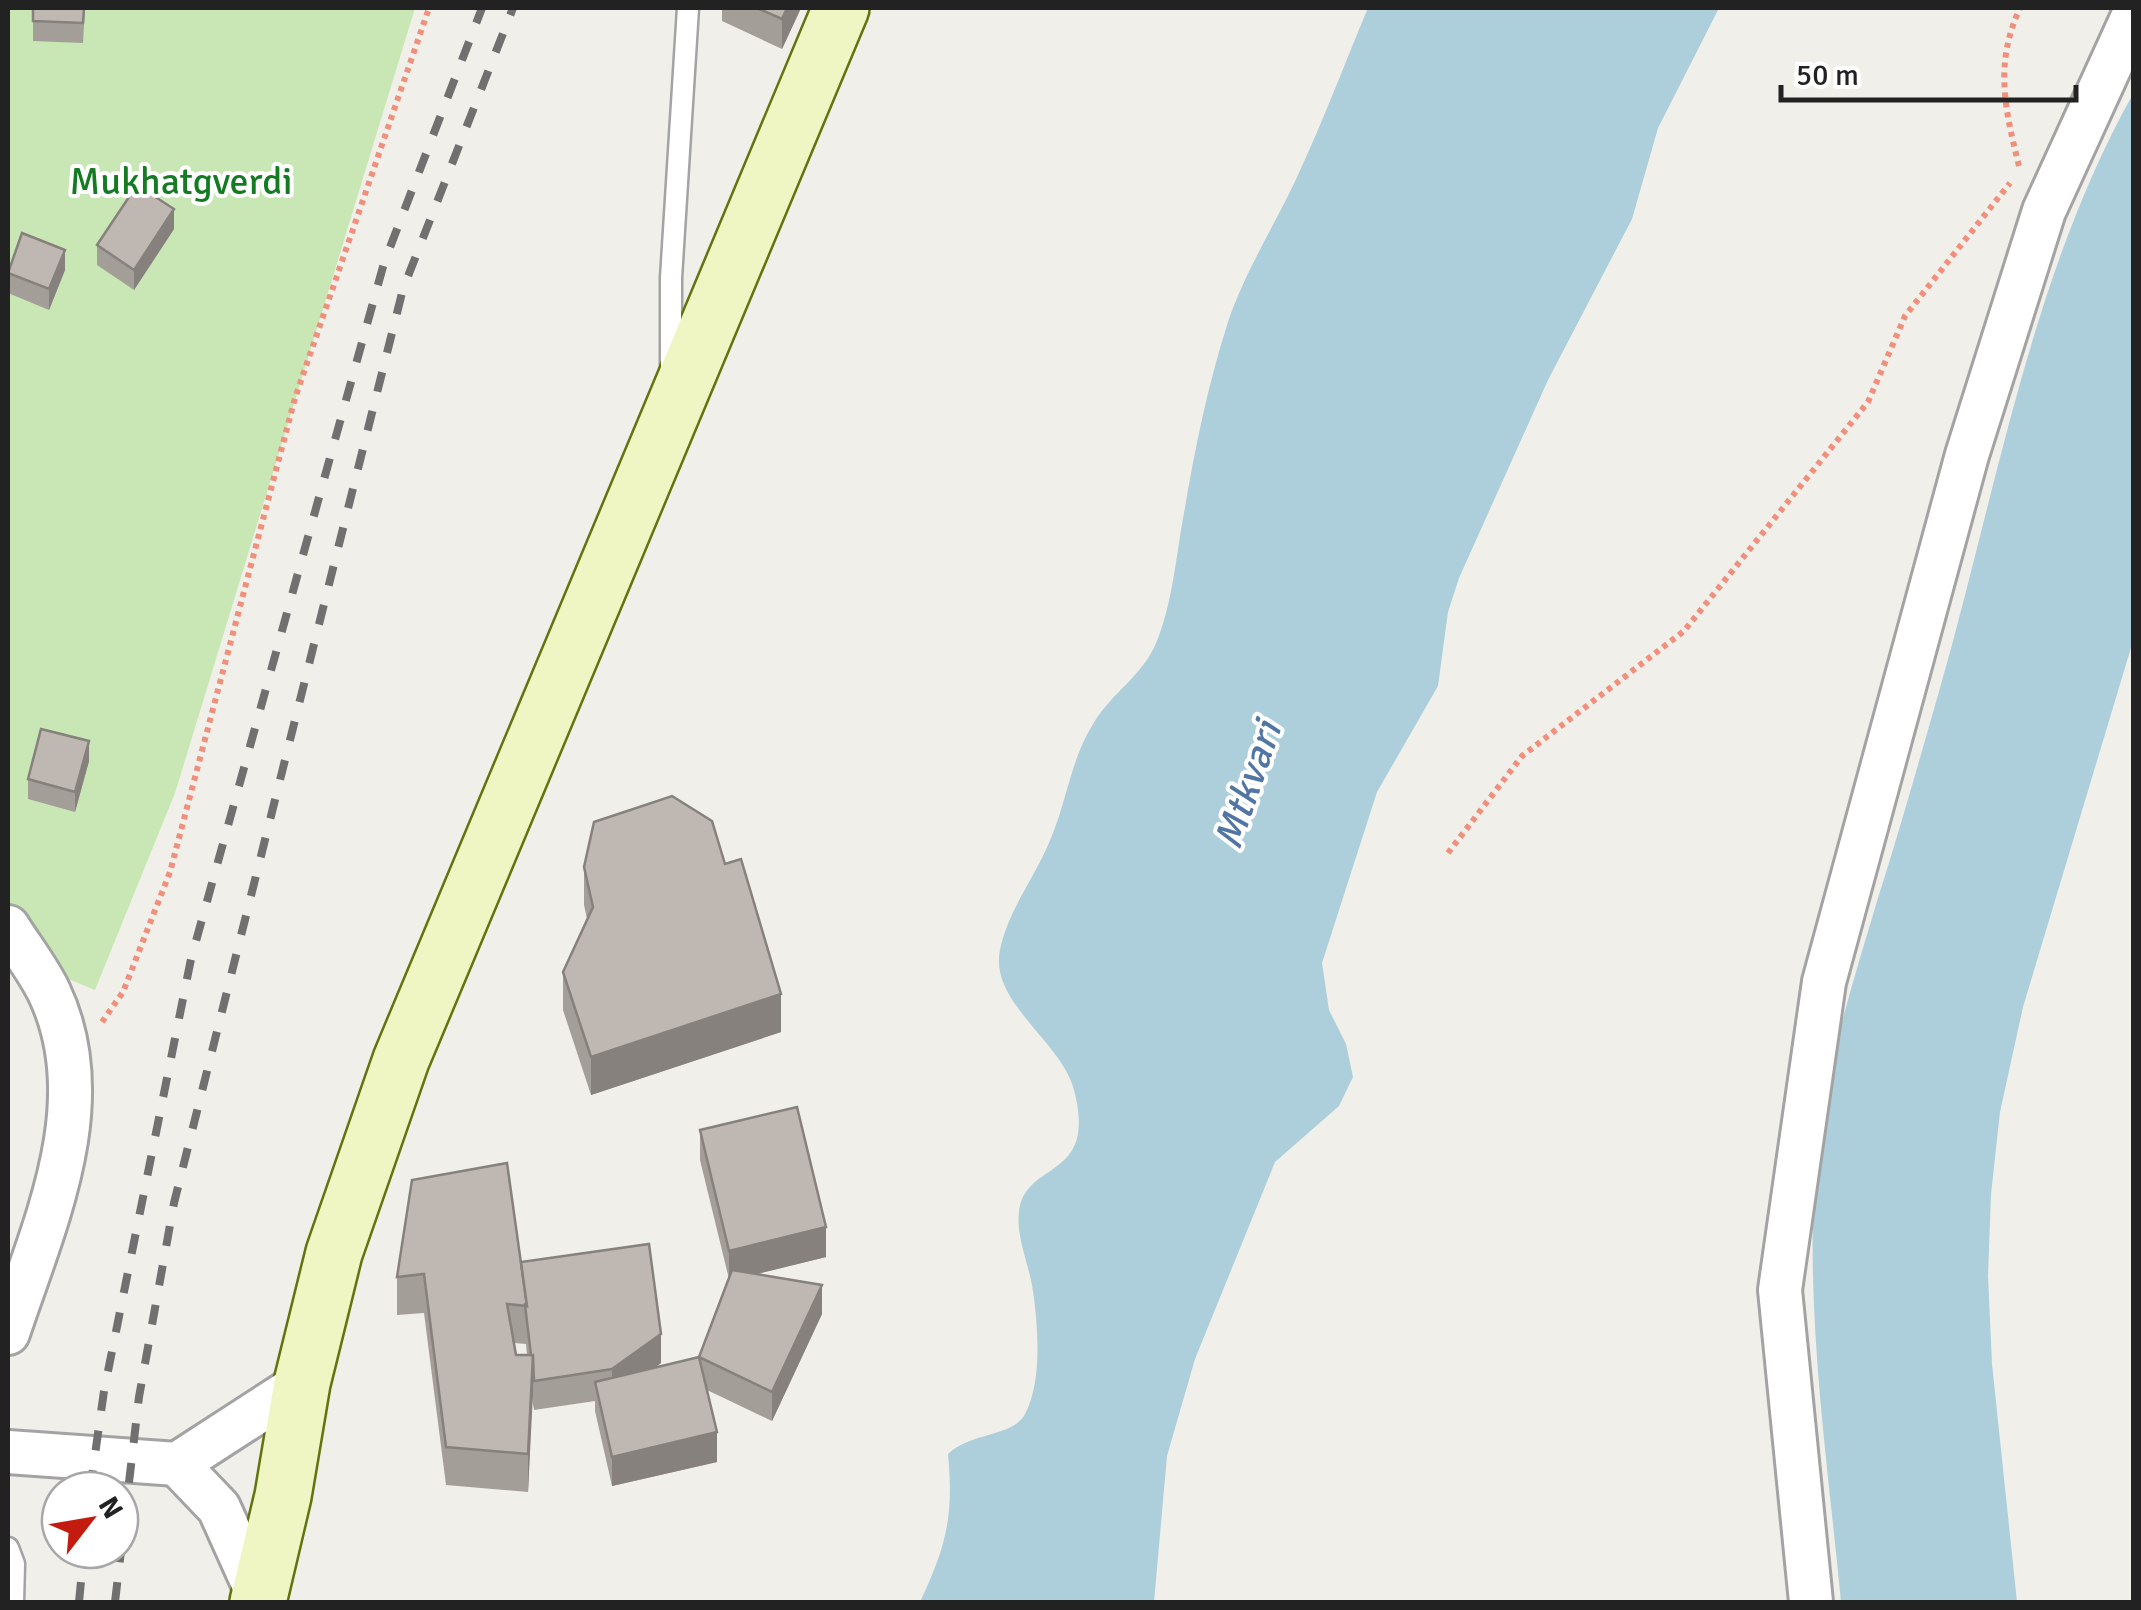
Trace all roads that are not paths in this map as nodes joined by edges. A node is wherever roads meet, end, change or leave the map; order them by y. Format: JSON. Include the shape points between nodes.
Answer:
{"nodes":[{"id":1,"x":688,"y":8,"type":"edge"},
{"id":2,"x":842,"y":8,"type":"edge"},
{"id":3,"x":2134,"y":14,"type":"edge"},
{"id":4,"x":671,"y":415,"type":"junction"},
{"id":5,"x":8,"y":927,"type":"edge"},
{"id":6,"x":8,"y":1334,"type":"edge"},
{"id":7,"x":302,"y":1383,"type":"junction"},
{"id":8,"x":8,"y":1452,"type":"edge"},
{"id":9,"x":177,"y":1464,"type":"junction"},
{"id":10,"x":8,"y":1548,"type":"edge"},
{"id":11,"x":265,"y":1601,"type":"edge"},
{"id":12,"x":13,"y":1602,"type":"edge"},
{"id":13,"x":1811,"y":1602,"type":"edge"}],
"edges":[{"from":1,"to":4,"type":"lane","via":[[671,278]]},
{"from":2,"to":4,"type":"main road"},
{"from":3,"to":13,"type":"street","via":[[2044,211],[1968,455],[1824,982],[1780,1290]]},
{"from":4,"to":7,"type":"main road","via":[[401,1060],[334,1253]]},
{"from":5,"to":6,"type":"street","via":[[50,993],[70,1068],[70,1117],[56,1187]]},
{"from":7,"to":9,"type":"street"},
{"from":7,"to":11,"type":"main road"},
{"from":8,"to":9,"type":"street"},
{"from":9,"to":11,"type":"street","via":[[218,1508]]},
{"from":10,"to":12,"type":"lane"}]}
